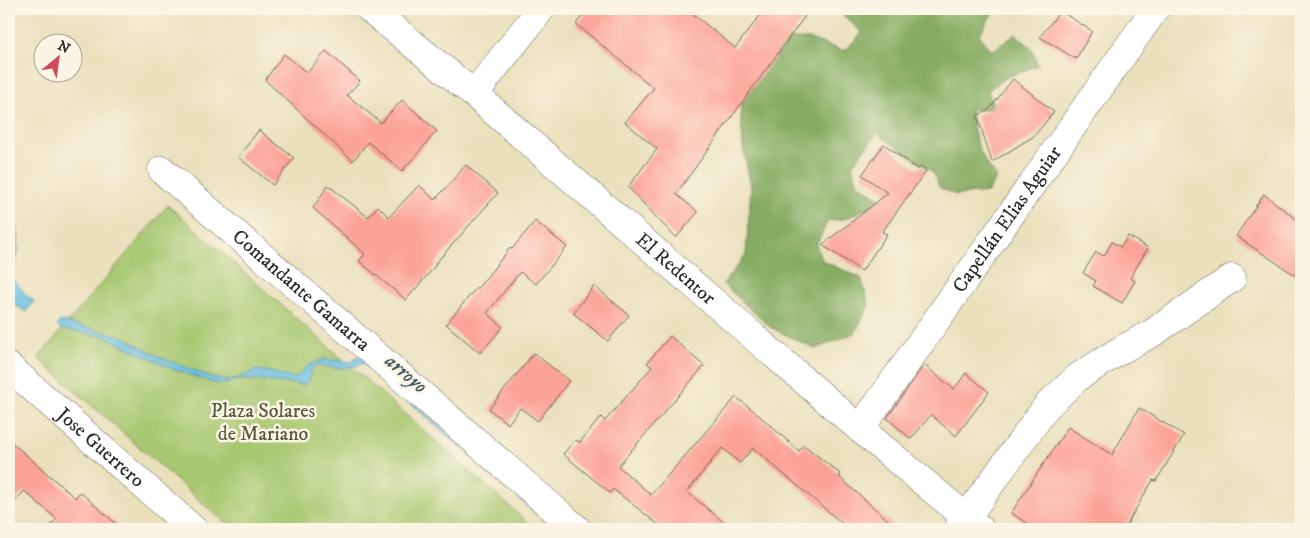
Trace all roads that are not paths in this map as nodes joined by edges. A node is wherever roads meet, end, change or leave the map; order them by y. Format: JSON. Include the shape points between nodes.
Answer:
{"nodes":[{"id":1,"x":370,"y":9,"type":"edge"},
{"id":2,"x":541,"y":9,"type":"edge"},
{"id":3,"x":1155,"y":9,"type":"edge"},
{"id":4,"x":474,"y":94,"type":"junction"},
{"id":5,"x":162,"y":170,"type":"dead end"},
{"id":6,"x":1232,"y":278,"type":"dead end"},
{"id":7,"x":9,"y":367,"type":"edge"},
{"id":8,"x":860,"y":429,"type":"junction"},
{"id":9,"x":968,"y":526,"type":"edge"},
{"id":10,"x":194,"y":529,"type":"edge"},
{"id":11,"x":577,"y":529,"type":"edge"}],
"edges":[{"from":1,"to":4,"type":"street","name":"El Redentor"},
{"from":2,"to":4,"type":"street"},
{"from":3,"to":8,"type":"street","name":"Capellán Elias Aguiar"},
{"from":4,"to":8,"type":"street","name":"El Redentor"},
{"from":5,"to":11,"type":"street","name":"Comandante Gamarra"},
{"from":6,"to":9,"type":"street","via":[[1154,332],[1078,377],[1047,406]]},
{"from":7,"to":10,"type":"street","name":"Jose Guerrero"},
{"from":8,"to":9,"type":"street","name":"El Redentor"}]}
